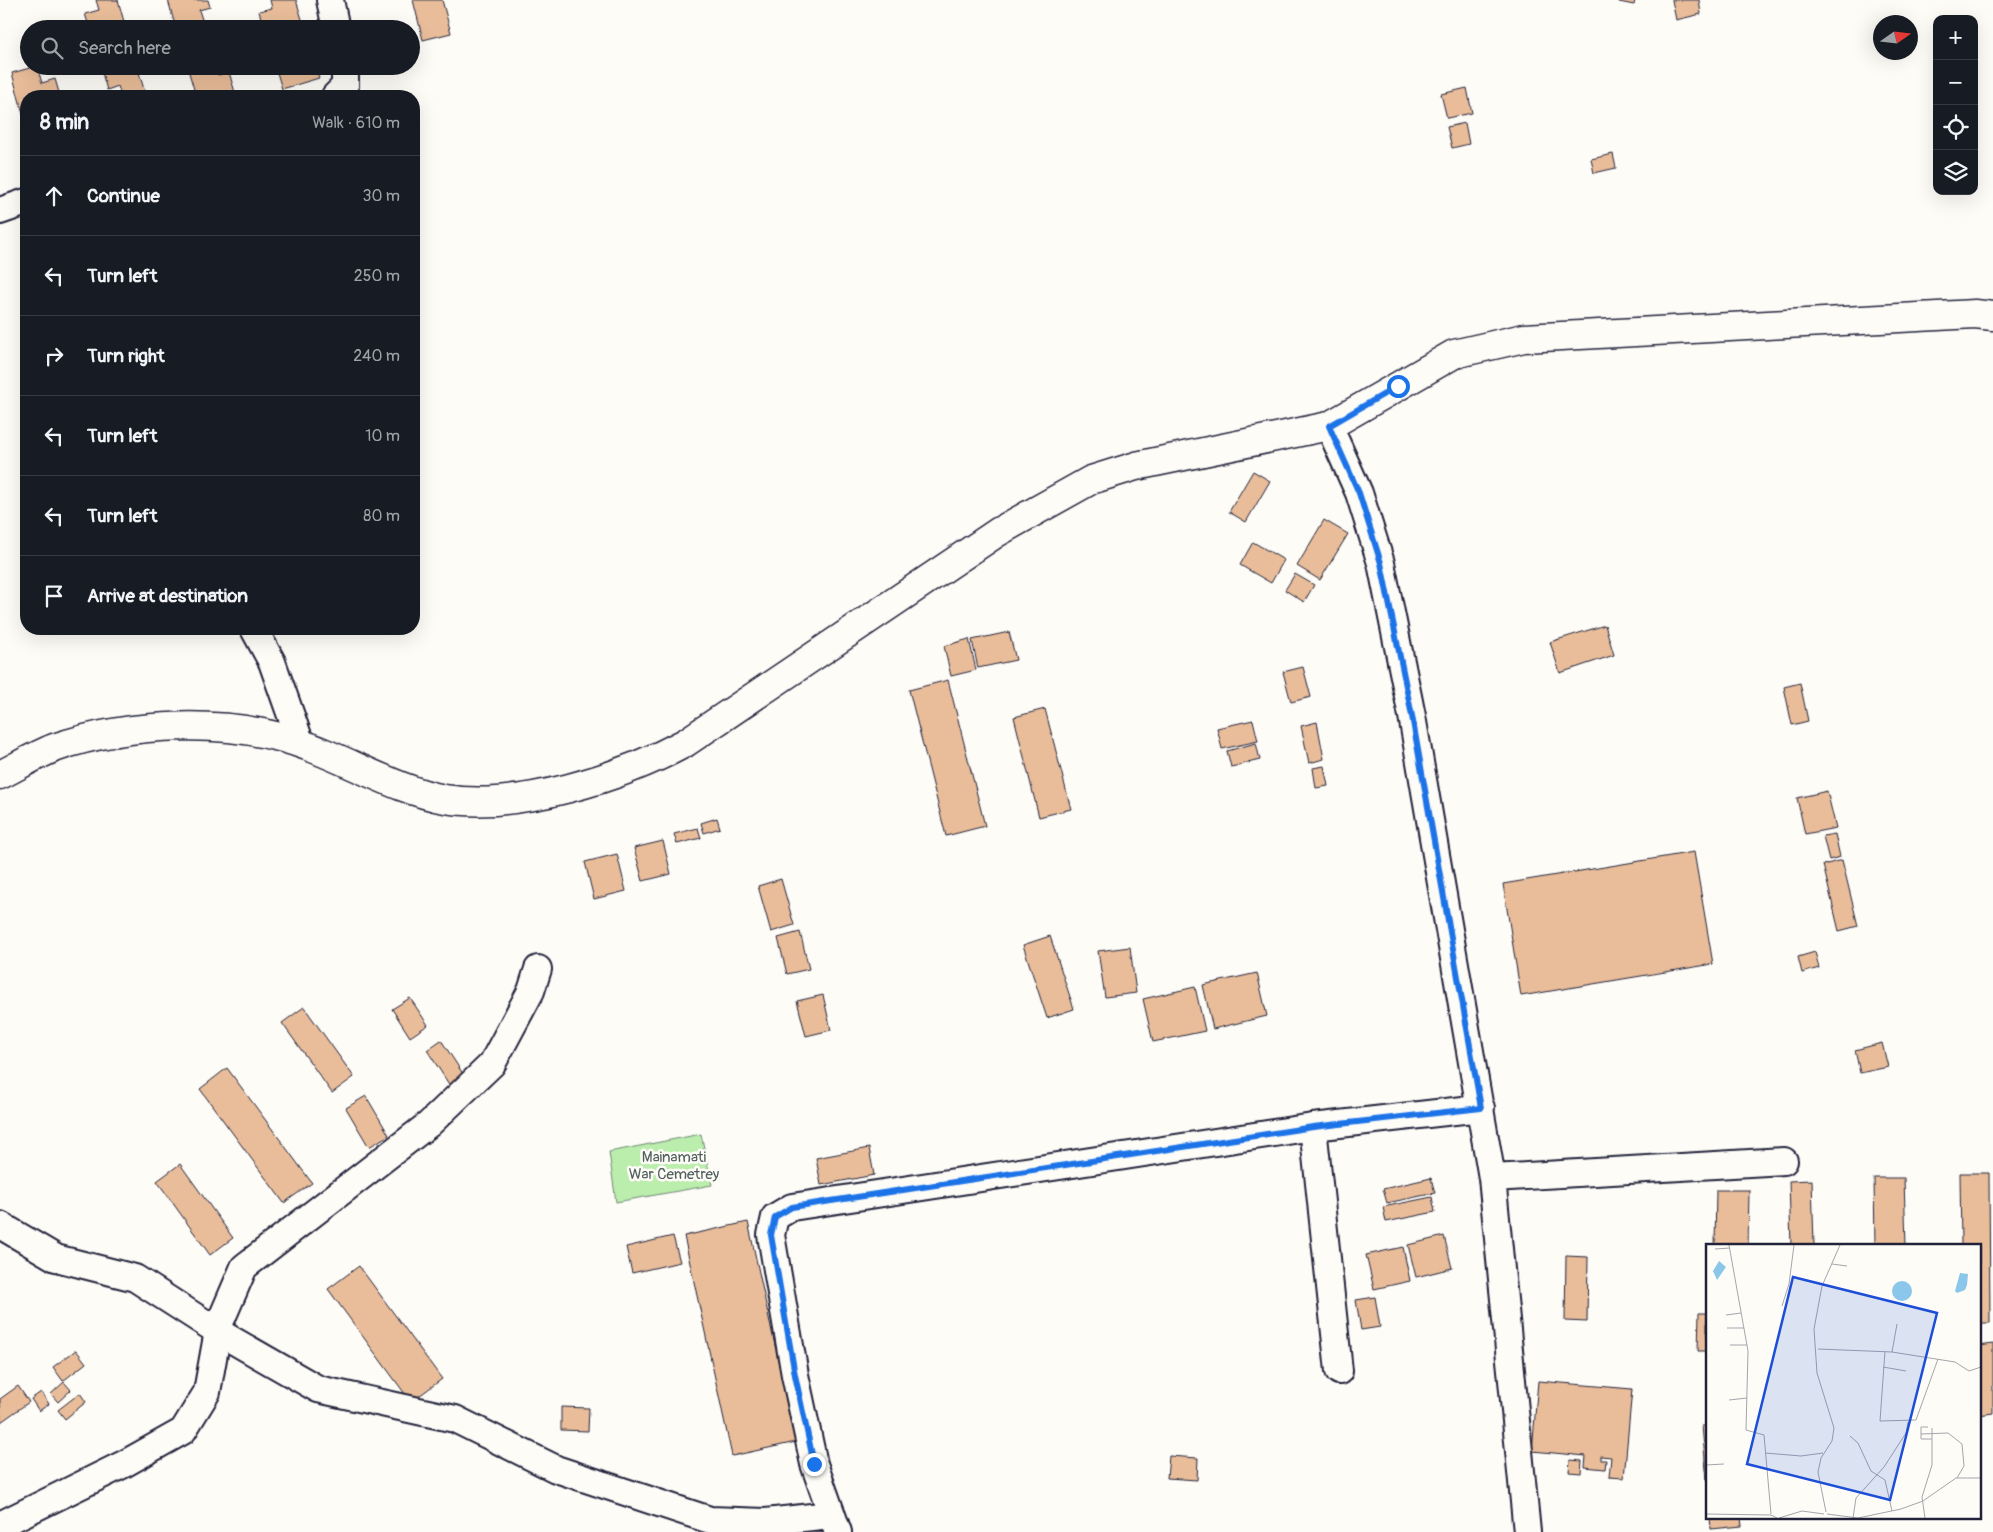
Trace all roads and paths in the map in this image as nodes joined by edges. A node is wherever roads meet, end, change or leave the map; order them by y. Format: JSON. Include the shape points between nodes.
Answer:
{"nodes":[{"id":1,"x":330,"y":0,"type":"edge"},
{"id":2,"x":334,"y":20,"type":"edge"},
{"id":3,"x":345,"y":75,"type":"edge"},
{"id":4,"x":341,"y":90,"type":"edge"},
{"id":5,"x":20,"y":204,"type":"edge"},
{"id":6,"x":0,"y":211,"type":"edge"},
{"id":7,"x":1993,"y":316,"type":"edge"},
{"id":8,"x":1329,"y":426,"type":"junction"},
{"id":9,"x":257,"y":635,"type":"edge"},
{"id":10,"x":301,"y":744,"type":"junction"},
{"id":11,"x":0,"y":775,"type":"edge"},
{"id":12,"x":538,"y":970,"type":"dead end"},
{"id":13,"x":1481,"y":1108,"type":"junction"},
{"id":14,"x":1313,"y":1127,"type":"junction"},
{"id":15,"x":1784,"y":1161,"type":"dead end"},
{"id":16,"x":1492,"y":1178,"type":"junction"},
{"id":17,"x":0,"y":1225,"type":"edge"},
{"id":18,"x":218,"y":1331,"type":"junction"},
{"id":19,"x":1339,"y":1371,"type":"dead end"},
{"id":20,"x":834,"y":1524,"type":"edge"},
{"id":21,"x":0,"y":1525,"type":"edge"},
{"id":22,"x":1527,"y":1532,"type":"edge"}],
"edges":[{"from":1,"to":2,"type":"street"},
{"from":3,"to":4,"type":"street","via":[[345,86]]},
{"from":5,"to":6,"type":"street"},
{"from":7,"to":8,"type":"main road","via":[[1975,314],[1727,325],[1524,338],[1454,354]]},
{"from":8,"to":10,"type":"main road","via":[[1136,466],[1091,480],[998,532],[685,743],[651,761],[584,785],[500,801],[445,799],[399,785]]},
{"from":8,"to":13,"type":"street","via":[[1359,493],[1381,563],[1412,716]]},
{"from":9,"to":10,"type":"street","via":[[272,662]]},
{"from":10,"to":11,"type":"main road","via":[[241,728],[173,728],[107,734],[52,749]]},
{"from":12,"to":18,"type":"street","via":[[531,991],[492,1064],[429,1124],[244,1267]]},
{"from":13,"to":14,"type":"street"},
{"from":13,"to":16,"type":"street"},
{"from":14,"to":19,"type":"street"},
{"from":14,"to":20,"type":"street","via":[[792,1207],[775,1217],[771,1235],[795,1375],[814,1464]]},
{"from":15,"to":16,"type":"street"},
{"from":16,"to":22,"type":"street"},
{"from":17,"to":18,"type":"street","via":[[56,1258],[135,1278]]},
{"from":18,"to":20,"type":"street","via":[[318,1389],[455,1419],[556,1469],[710,1520]]},
{"from":18,"to":21,"type":"street","via":[[206,1392],[184,1431]]}]}
